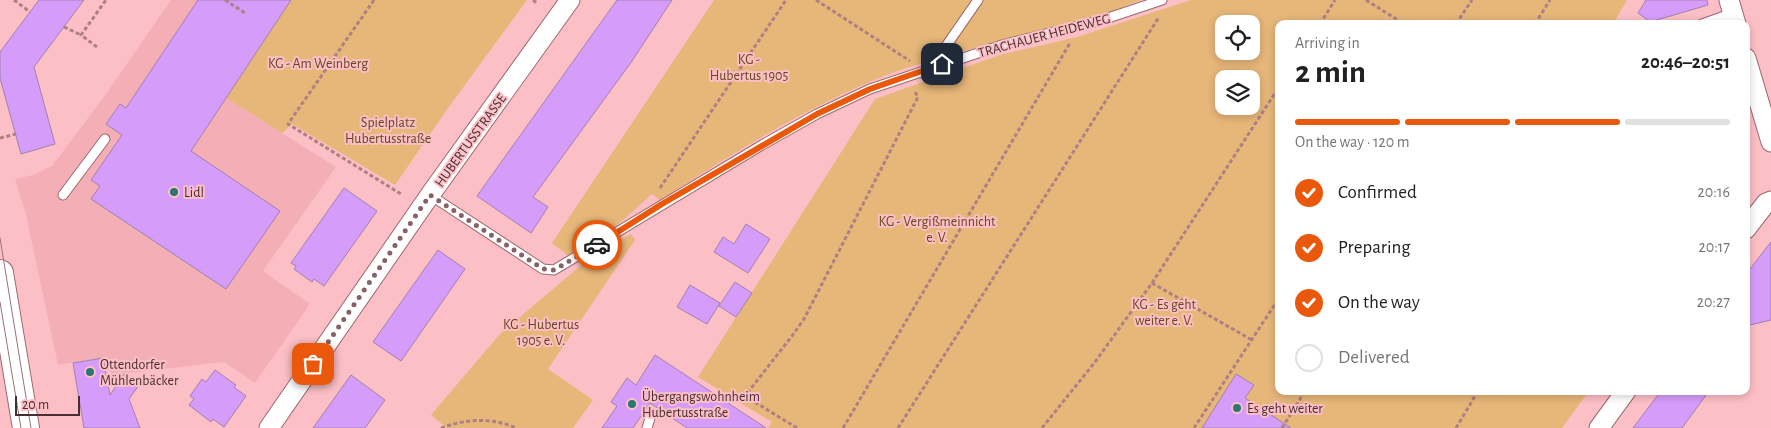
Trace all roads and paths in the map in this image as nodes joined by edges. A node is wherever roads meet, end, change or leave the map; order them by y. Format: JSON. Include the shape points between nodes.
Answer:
{"nodes":[{"id":1,"x":14,"y":0,"type":"edge"},
{"id":2,"x":106,"y":0,"type":"edge"},
{"id":3,"x":225,"y":0,"type":"edge"},
{"id":4,"x":374,"y":0,"type":"edge"},
{"id":5,"x":533,"y":0,"type":"edge"},
{"id":6,"x":570,"y":0,"type":"edge"},
{"id":7,"x":786,"y":0,"type":"edge"},
{"id":8,"x":816,"y":0,"type":"edge"},
{"id":9,"x":978,"y":0,"type":"edge"},
{"id":10,"x":1161,"y":0,"type":"edge"},
{"id":11,"x":1336,"y":0,"type":"edge"},
{"id":12,"x":1366,"y":0,"type":"edge"},
{"id":13,"x":1472,"y":0,"type":"edge"},
{"id":14,"x":1550,"y":0,"type":"edge"},
{"id":15,"x":823,"y":2,"type":"edge"},
{"id":16,"x":538,"y":4,"type":"dead end"},
{"id":17,"x":1734,"y":8,"type":"edge"},
{"id":18,"x":30,"y":12,"type":"dead end"},
{"id":19,"x":244,"y":13,"type":"dead end"},
{"id":20,"x":1323,"y":20,"type":"edge"},
{"id":21,"x":1398,"y":20,"type":"edge"},
{"id":22,"x":1459,"y":20,"type":"edge"},
{"id":23,"x":1538,"y":20,"type":"edge"},
{"id":24,"x":1710,"y":20,"type":"edge"},
{"id":25,"x":1080,"y":25,"type":"junction"},
{"id":26,"x":64,"y":27,"type":"dead end"},
{"id":27,"x":81,"y":35,"type":"junction"},
{"id":28,"x":97,"y":47,"type":"dead end"},
{"id":29,"x":942,"y":64,"type":"junction"},
{"id":30,"x":1750,"y":71,"type":"edge"},
{"id":31,"x":910,"y":75,"type":"junction"},
{"id":32,"x":1275,"y":94,"type":"edge"},
{"id":33,"x":16,"y":134,"type":"dead end"},
{"id":34,"x":0,"y":138,"type":"edge"},
{"id":35,"x":105,"y":139,"type":"dead end"},
{"id":36,"x":1771,"y":142,"type":"edge"},
{"id":37,"x":401,"y":194,"type":"dead end"},
{"id":38,"x":63,"y":195,"type":"dead end"},
{"id":39,"x":430,"y":195,"type":"junction"},
{"id":40,"x":1771,"y":202,"type":"edge"},
{"id":41,"x":639,"y":219,"type":"junction"},
{"id":42,"x":1750,"y":224,"type":"edge"},
{"id":43,"x":0,"y":274,"type":"edge"},
{"id":44,"x":1152,"y":283,"type":"junction"},
{"id":45,"x":1275,"y":304,"type":"edge"},
{"id":46,"x":1252,"y":340,"type":"junction"},
{"id":47,"x":1303,"y":395,"type":"edge"},
{"id":48,"x":1476,"y":395,"type":"edge"},
{"id":49,"x":1623,"y":395,"type":"edge"},
{"id":50,"x":650,"y":418,"type":"dead end"},
{"id":51,"x":26,"y":428,"type":"edge"},
{"id":52,"x":268,"y":428,"type":"edge"},
{"id":53,"x":441,"y":428,"type":"edge"},
{"id":54,"x":516,"y":428,"type":"edge"},
{"id":55,"x":647,"y":428,"type":"edge"},
{"id":56,"x":797,"y":428,"type":"edge"},
{"id":57,"x":843,"y":428,"type":"edge"},
{"id":58,"x":898,"y":428,"type":"edge"},
{"id":59,"x":1042,"y":428,"type":"edge"},
{"id":60,"x":1194,"y":428,"type":"edge"},
{"id":61,"x":1282,"y":428,"type":"edge"},
{"id":62,"x":1456,"y":428,"type":"edge"},
{"id":63,"x":1599,"y":428,"type":"edge"}],
"edges":[{"from":1,"to":18,"type":"path"},
{"from":2,"to":27,"type":"path"},
{"from":3,"to":19,"type":"path"},
{"from":4,"to":37,"type":"path","via":[[288,124]]},
{"from":5,"to":16,"type":"path"},
{"from":6,"to":39,"type":"street","name":"HUBERTUSSTRASSE"},
{"from":7,"to":41,"type":"path"},
{"from":8,"to":15,"type":"path"},
{"from":9,"to":29,"type":"lane","via":[[944,49]]},
{"from":10,"to":25,"type":"lane","name":"TRACHAUER HEIDEWEG"},
{"from":10,"to":58,"type":"path","via":[[1162,12]]},
{"from":11,"to":20,"type":"path"},
{"from":12,"to":21,"type":"path"},
{"from":13,"to":22,"type":"path"},
{"from":14,"to":23,"type":"path"},
{"from":15,"to":31,"type":"path","via":[[909,60]]},
{"from":17,"to":24,"type":"lane"},
{"from":25,"to":29,"type":"lane","name":"TRACHAUER HEIDEWEG","via":[[1002,44]]},
{"from":25,"to":57,"type":"path"},
{"from":26,"to":27,"type":"path"},
{"from":27,"to":28,"type":"path"},
{"from":29,"to":31,"type":"lane","name":"TRACHAUER HEIDEWEG"},
{"from":30,"to":36,"type":"street"},
{"from":31,"to":41,"type":"lane","name":"TRACHAUER HEIDEWEG","via":[[870,89],[817,114]]},
{"from":31,"to":56,"type":"path","via":[[918,97],[804,319],[745,396]]},
{"from":32,"to":44,"type":"path"},
{"from":33,"to":34,"type":"path"},
{"from":35,"to":38,"type":"lane"},
{"from":39,"to":41,"type":"lane","name":"TRACHAUER HEIDEWEG","via":[[543,269],[554,270]]},
{"from":39,"to":52,"type":"street","name":"HUBERTUSSTRASSE"},
{"from":40,"to":42,"type":"street","via":[[1766,202]]},
{"from":43,"to":51,"type":"main road"},
{"from":44,"to":46,"type":"path"},
{"from":44,"to":59,"type":"path"},
{"from":45,"to":46,"type":"path"},
{"from":46,"to":60,"type":"path"},
{"from":47,"to":61,"type":"path"},
{"from":48,"to":62,"type":"path"},
{"from":49,"to":63,"type":"street"},
{"from":50,"to":55,"type":"lane"},
{"from":53,"to":54,"type":"path","via":[[467,420]]}]}
